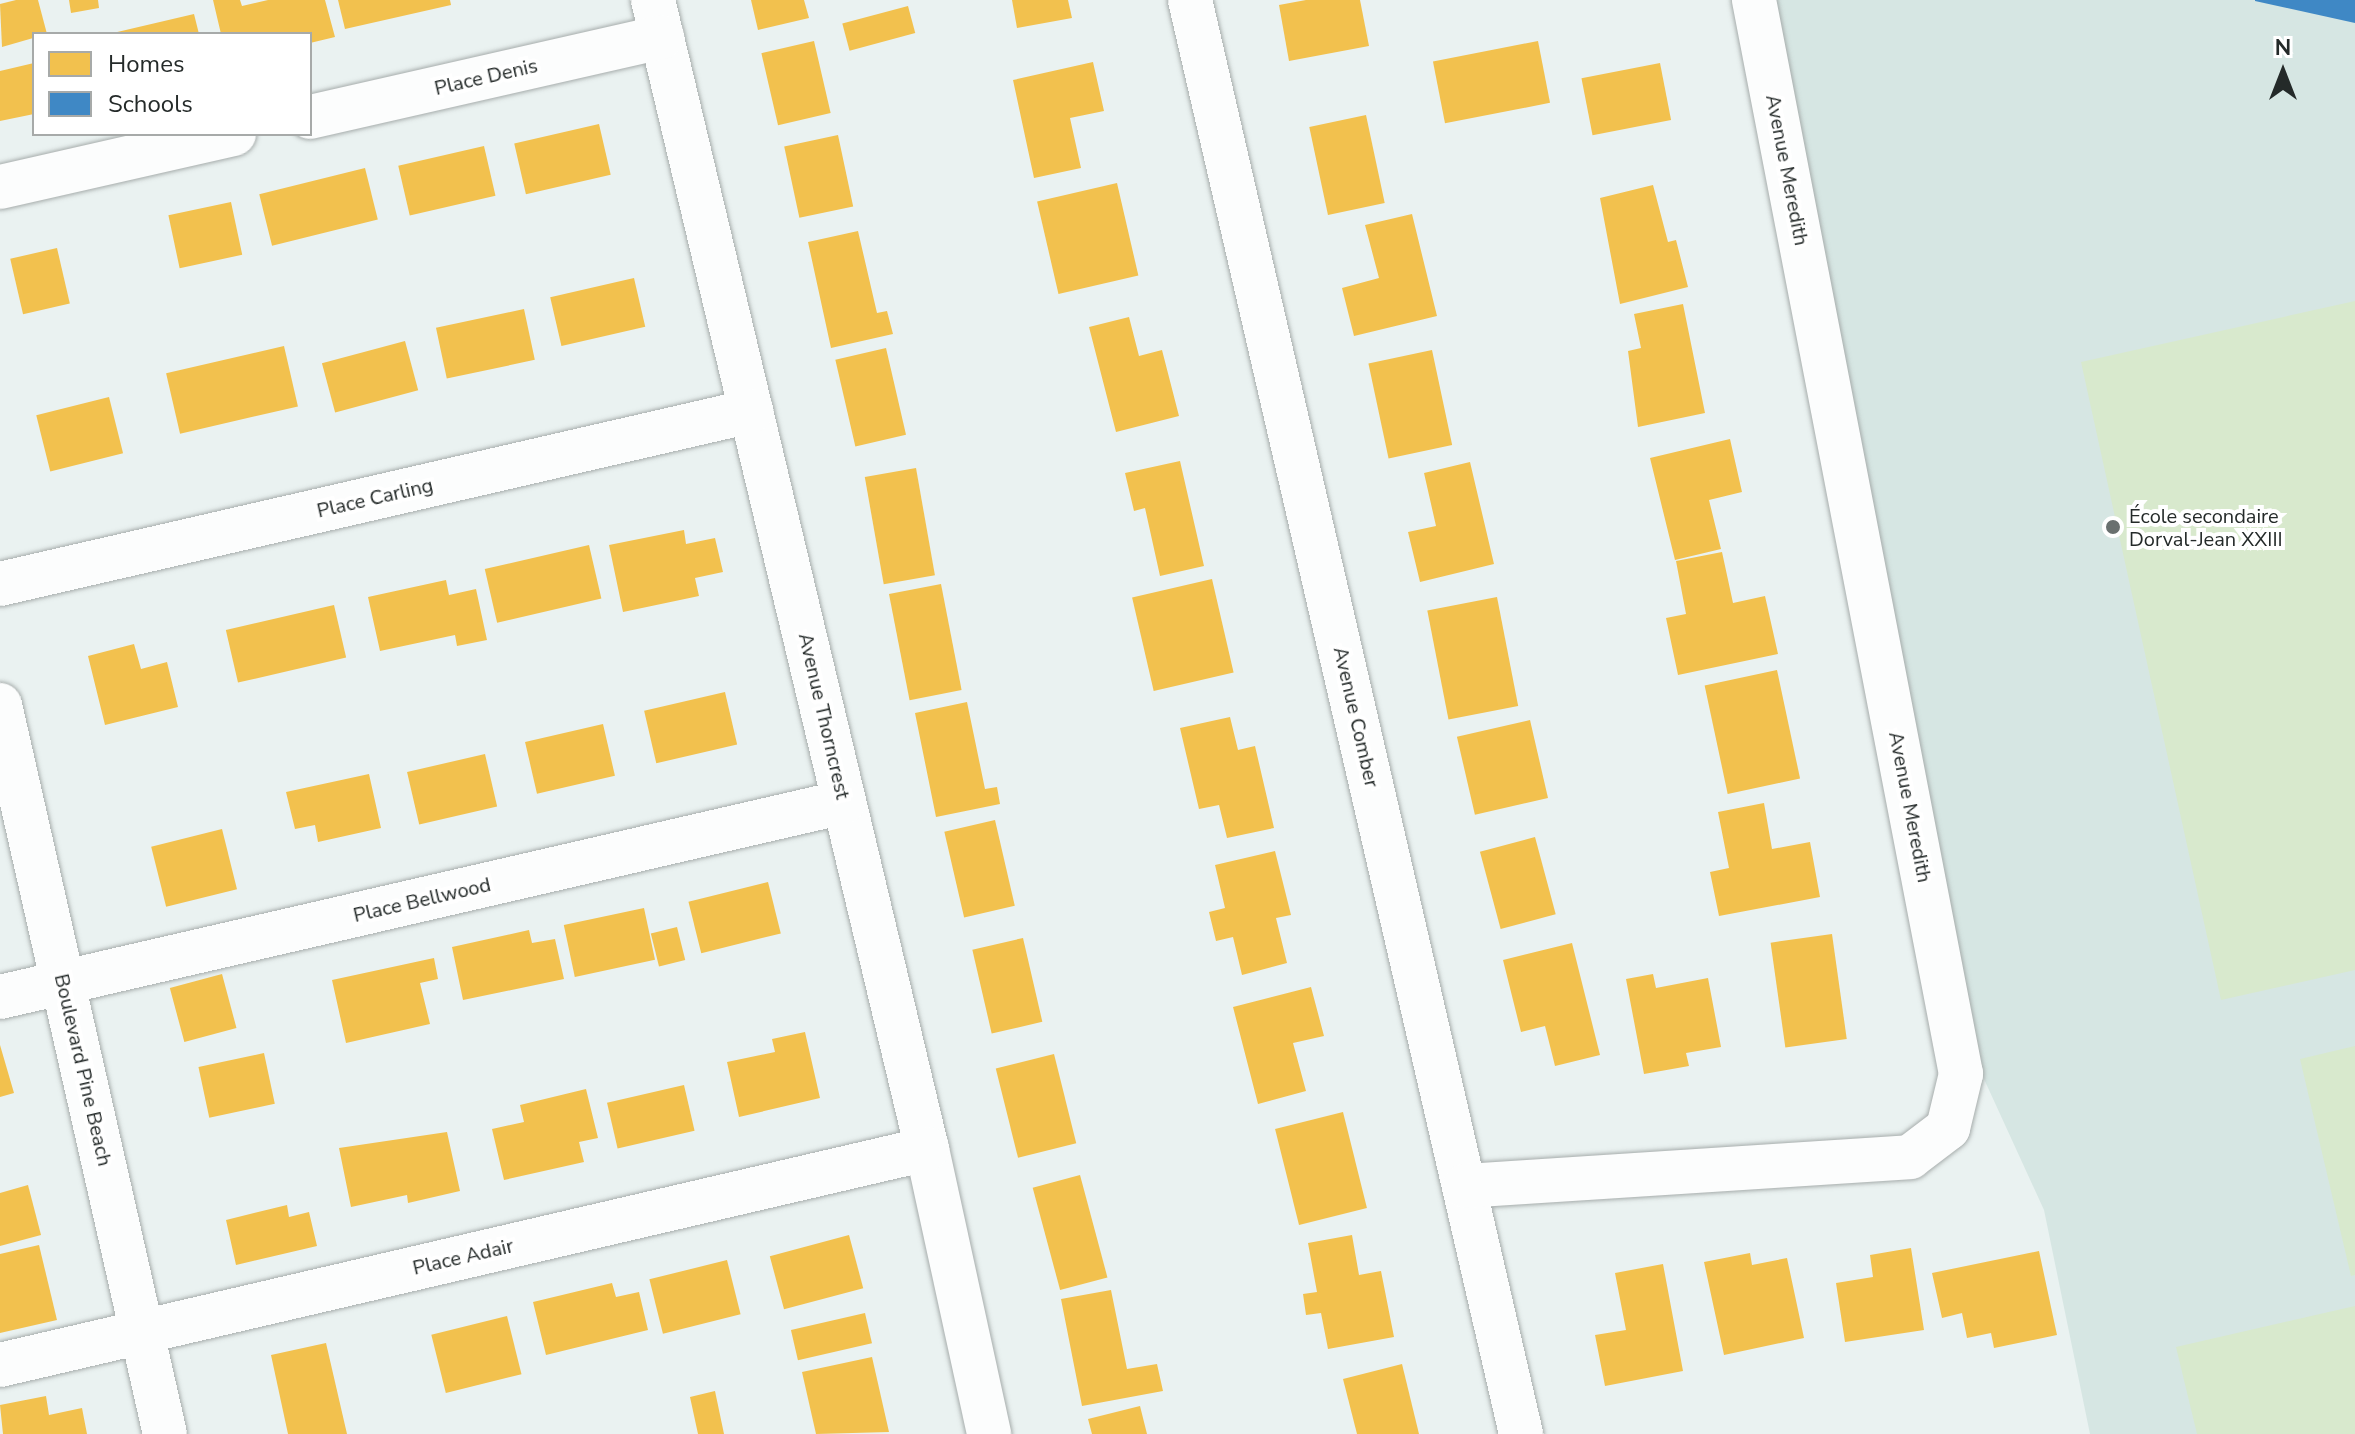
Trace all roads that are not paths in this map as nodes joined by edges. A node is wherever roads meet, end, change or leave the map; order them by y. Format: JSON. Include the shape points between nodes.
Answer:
{"nodes":[{"id":1,"x":1190,"y":0,"type":"edge"},
{"id":2,"x":1754,"y":0,"type":"edge"},
{"id":3,"x":658,"y":18,"type":"edge"},
{"id":4,"x":312,"y":116,"type":"edge"},
{"id":5,"x":225,"y":136,"type":"edge"},
{"id":6,"x":0,"y":187,"type":"edge"},
{"id":7,"x":751,"y":411,"type":"junction"},
{"id":8,"x":0,"y":584,"type":"edge"},
{"id":9,"x":0,"y":705,"type":"edge"},
{"id":10,"x":844,"y":802,"type":"junction"},
{"id":11,"x":63,"y":983,"type":"junction"},
{"id":12,"x":0,"y":997,"type":"edge"},
{"id":13,"x":927,"y":1149,"type":"junction"},
{"id":14,"x":1465,"y":1186,"type":"junction"},
{"id":15,"x":142,"y":1332,"type":"junction"},
{"id":16,"x":0,"y":1365,"type":"edge"},
{"id":17,"x":165,"y":1434,"type":"edge"},
{"id":18,"x":989,"y":1434,"type":"edge"},
{"id":19,"x":1521,"y":1434,"type":"edge"}],
"edges":[{"from":1,"to":14,"type":"street","name":"Avenue Comber"},
{"from":2,"to":14,"type":"street","name":"Avenue Meredith","via":[[1961,1074],[1948,1128],[1910,1157]]},
{"from":3,"to":4,"type":"street","name":"Place Denis"},
{"from":3,"to":7,"type":"street","name":"Avenue Thorncrest"},
{"from":5,"to":6,"type":"street"},
{"from":7,"to":8,"type":"street","name":"Place Carling"},
{"from":7,"to":10,"type":"street","name":"Avenue Thorncrest"},
{"from":9,"to":11,"type":"street","name":"Boulevard Pine Beach"},
{"from":10,"to":11,"type":"street","name":"Place Bellwood"},
{"from":10,"to":13,"type":"street","name":"Avenue Thorncrest"},
{"from":11,"to":12,"type":"street","name":"Place Bellwood"},
{"from":11,"to":15,"type":"street","name":"Boulevard Pine Beach"},
{"from":13,"to":15,"type":"street","name":"Place Adair"},
{"from":13,"to":18,"type":"street","name":"Avenue Thorncrest"},
{"from":14,"to":19,"type":"street","name":"Avenue Comber"},
{"from":15,"to":16,"type":"street","name":"Place Adair"},
{"from":15,"to":17,"type":"street","name":"Boulevard Pine Beach"}]}
